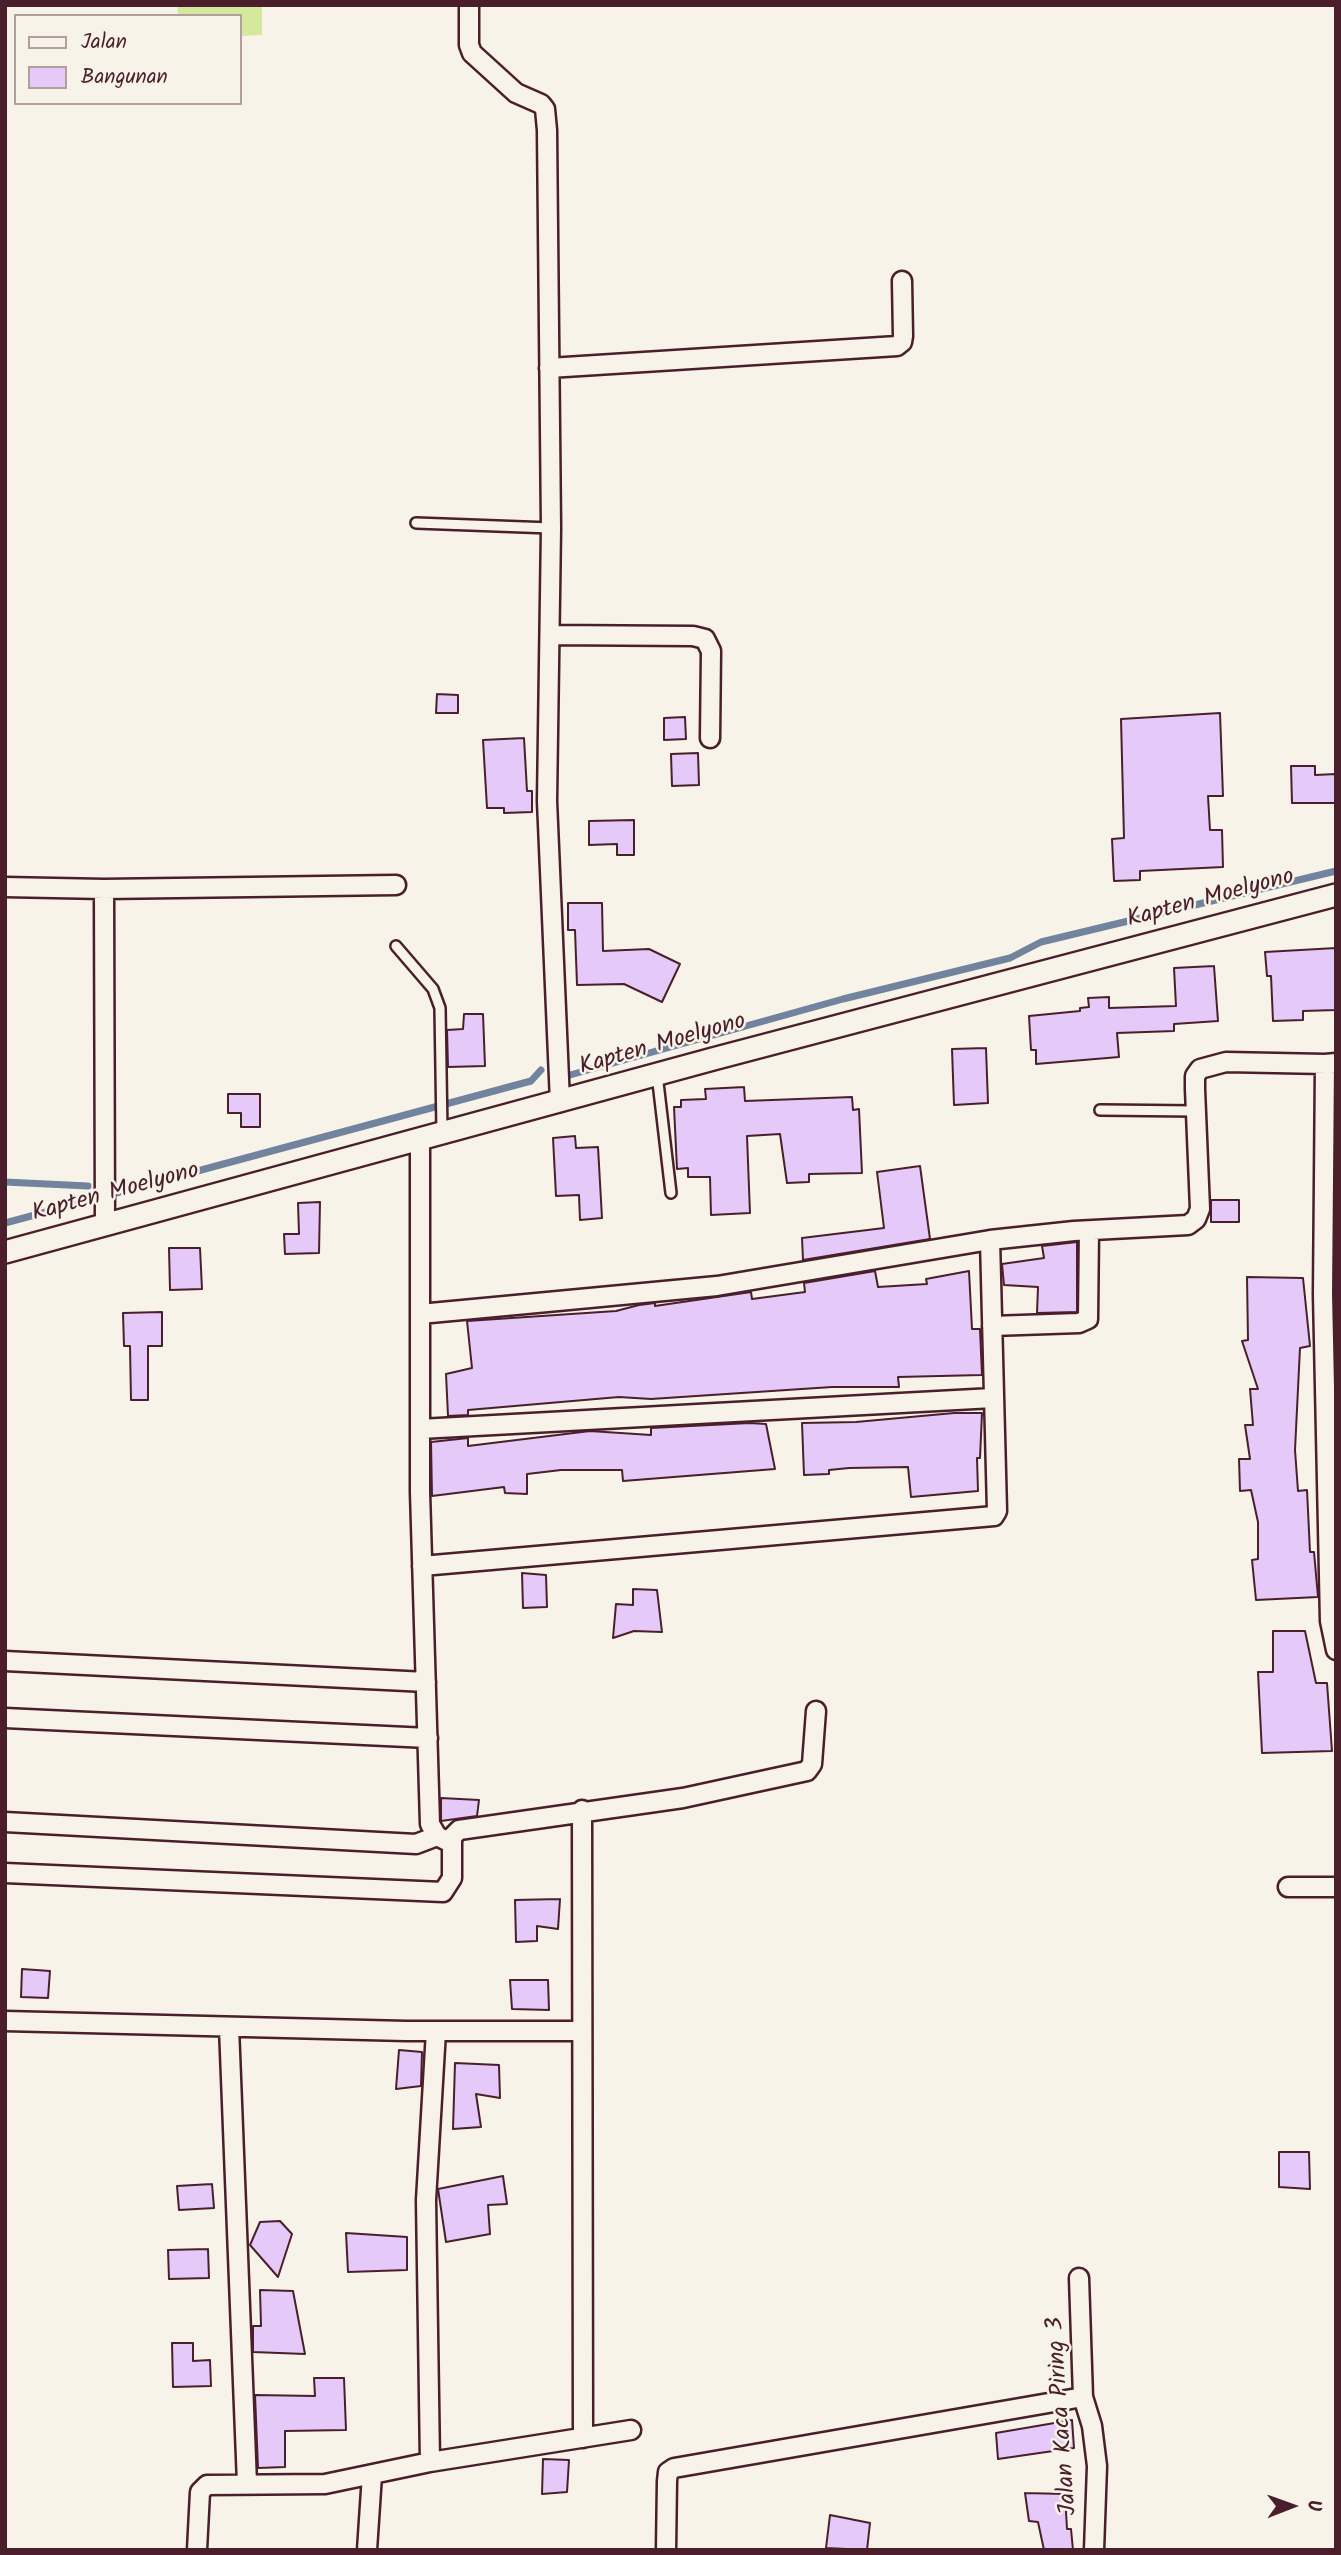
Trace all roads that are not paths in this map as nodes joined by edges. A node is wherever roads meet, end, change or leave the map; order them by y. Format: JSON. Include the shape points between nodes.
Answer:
{"nodes":[{"id":1,"x":468,"y":5,"type":"edge"},
{"id":2,"x":902,"y":281,"type":"dead end"},
{"id":3,"x":549,"y":368,"type":"junction"},
{"id":4,"x":416,"y":523,"type":"dead end"},
{"id":5,"x":551,"y":528,"type":"junction"},
{"id":6,"x":550,"y":635,"type":"junction"},
{"id":7,"x":710,"y":738,"type":"dead end"},
{"id":8,"x":396,"y":885,"type":"dead end"},
{"id":9,"x":5,"y":887,"type":"edge"},
{"id":10,"x":104,"y":889,"type":"junction"},
{"id":11,"x":1336,"y":895,"type":"edge"},
{"id":12,"x":396,"y":946,"type":"dead end"},
{"id":13,"x":1330,"y":1063,"type":"edge"},
{"id":14,"x":657,"y":1074,"type":"junction"},
{"id":15,"x":560,"y":1102,"type":"junction"},
{"id":16,"x":1100,"y":1110,"type":"dead end"},
{"id":17,"x":1196,"y":1111,"type":"junction"},
{"id":18,"x":442,"y":1134,"type":"junction"},
{"id":19,"x":420,"y":1140,"type":"junction"},
{"id":20,"x":671,"y":1193,"type":"dead end"},
{"id":21,"x":106,"y":1224,"type":"junction"},
{"id":22,"x":1089,"y":1230,"type":"junction"},
{"id":23,"x":990,"y":1240,"type":"junction"},
{"id":24,"x":5,"y":1252,"type":"edge"},
{"id":25,"x":420,"y":1314,"type":"junction"},
{"id":26,"x":992,"y":1326,"type":"junction"},
{"id":27,"x":993,"y":1398,"type":"junction"},
{"id":28,"x":420,"y":1429,"type":"junction"},
{"id":29,"x":422,"y":1566,"type":"junction"},
{"id":30,"x":1336,"y":1650,"type":"edge"},
{"id":31,"x":5,"y":1661,"type":"edge"},
{"id":32,"x":426,"y":1682,"type":"junction"},
{"id":33,"x":816,"y":1711,"type":"dead end"},
{"id":34,"x":5,"y":1718,"type":"edge"},
{"id":35,"x":428,"y":1738,"type":"junction"},
{"id":36,"x":582,"y":1811,"type":"junction"},
{"id":37,"x":5,"y":1822,"type":"edge"},
{"id":38,"x":444,"y":1840,"type":"junction"},
{"id":39,"x":5,"y":1873,"type":"edge"},
{"id":40,"x":1288,"y":1887,"type":"dead end"},
{"id":41,"x":1336,"y":1887,"type":"edge"},
{"id":42,"x":5,"y":2021,"type":"edge"},
{"id":43,"x":229,"y":2026,"type":"junction"},
{"id":44,"x":436,"y":2031,"type":"junction"},
{"id":45,"x":581,"y":2031,"type":"junction"},
{"id":46,"x":1079,"y":2278,"type":"dead end"},
{"id":47,"x":1083,"y":2397,"type":"junction"},
{"id":48,"x":631,"y":2430,"type":"dead end"},
{"id":49,"x":583,"y":2438,"type":"junction"},
{"id":50,"x":430,"y":2462,"type":"junction"},
{"id":51,"x":372,"y":2475,"type":"junction"},
{"id":52,"x":247,"y":2484,"type":"junction"},
{"id":53,"x":197,"y":2550,"type":"edge"},
{"id":54,"x":367,"y":2550,"type":"edge"},
{"id":55,"x":666,"y":2550,"type":"edge"},
{"id":56,"x":1094,"y":2550,"type":"edge"}],
"edges":[{"from":1,"to":3,"type":"street","via":[[472,53],[516,93],[545,109]]},
{"from":2,"to":3,"type":"street","via":[[903,336],[897,346]]},
{"from":3,"to":5,"type":"street"},
{"from":4,"to":5,"type":"lane"},
{"from":5,"to":6,"type":"street"},
{"from":6,"to":7,"type":"street","via":[[705,639],[711,651]]},
{"from":6,"to":15,"type":"street","via":[[547,801]]},
{"from":8,"to":10,"type":"street"},
{"from":9,"to":10,"type":"street"},
{"from":10,"to":21,"type":"street"},
{"from":11,"to":14,"type":"street","name":"Kapten Moelyono"},
{"from":12,"to":18,"type":"lane","via":[[433,989],[440,1008]]},
{"from":13,"to":17,"type":"street","via":[[1212,1064],[1195,1076]]},
{"from":13,"to":30,"type":"street","via":[[1323,1294],[1330,1622]]},
{"from":14,"to":15,"type":"street","name":"Kapten Moelyono"},
{"from":14,"to":20,"type":"lane"},
{"from":15,"to":18,"type":"street","name":"Kapten Moelyono"},
{"from":16,"to":17,"type":"lane"},
{"from":17,"to":22,"type":"street","via":[[1200,1209],[1196,1219],[1175,1227]]},
{"from":18,"to":19,"type":"street","name":"Kapten Moelyono"},
{"from":19,"to":21,"type":"street","name":"Kapten Moelyono"},
{"from":19,"to":25,"type":"street"},
{"from":21,"to":24,"type":"street","name":"Kapten Moelyono"},
{"from":22,"to":23,"type":"street"},
{"from":22,"to":26,"type":"street","via":[[1088,1319]]},
{"from":23,"to":25,"type":"street","via":[[717,1286]]},
{"from":23,"to":26,"type":"street"},
{"from":25,"to":28,"type":"street"},
{"from":26,"to":27,"type":"street"},
{"from":27,"to":28,"type":"street"},
{"from":27,"to":29,"type":"street","via":[[994,1516]]},
{"from":28,"to":29,"type":"street"},
{"from":29,"to":32,"type":"street"},
{"from":31,"to":32,"type":"street"},
{"from":32,"to":35,"type":"street"},
{"from":33,"to":36,"type":"street","via":[[812,1763],[807,1771],[683,1798]]},
{"from":34,"to":35,"type":"street"},
{"from":35,"to":38,"type":"street","via":[[430,1824]]},
{"from":36,"to":38,"type":"street","via":[[459,1830]]},
{"from":36,"to":45,"type":"street"},
{"from":37,"to":38,"type":"street","via":[[416,1844]]},
{"from":38,"to":39,"type":"street","via":[[449,1886],[437,1893]]},
{"from":40,"to":41,"type":"street"},
{"from":42,"to":43,"type":"street"},
{"from":43,"to":44,"type":"street"},
{"from":43,"to":52,"type":"street"},
{"from":44,"to":45,"type":"street"},
{"from":44,"to":50,"type":"street","via":[[426,2200]]},
{"from":45,"to":49,"type":"street"},
{"from":46,"to":47,"type":"street","name":"Jalan Kaca Piring 3"},
{"from":47,"to":55,"type":"street","via":[[674,2468],[667,2481]]},
{"from":47,"to":56,"type":"street","name":"Jalan Kaca Piring 3","via":[[1097,2466]]},
{"from":48,"to":49,"type":"street"},
{"from":49,"to":50,"type":"street"},
{"from":50,"to":51,"type":"street"},
{"from":51,"to":52,"type":"street","via":[[325,2484]]},
{"from":51,"to":54,"type":"street"},
{"from":52,"to":53,"type":"street","via":[[207,2485],[200,2492]]}]}
